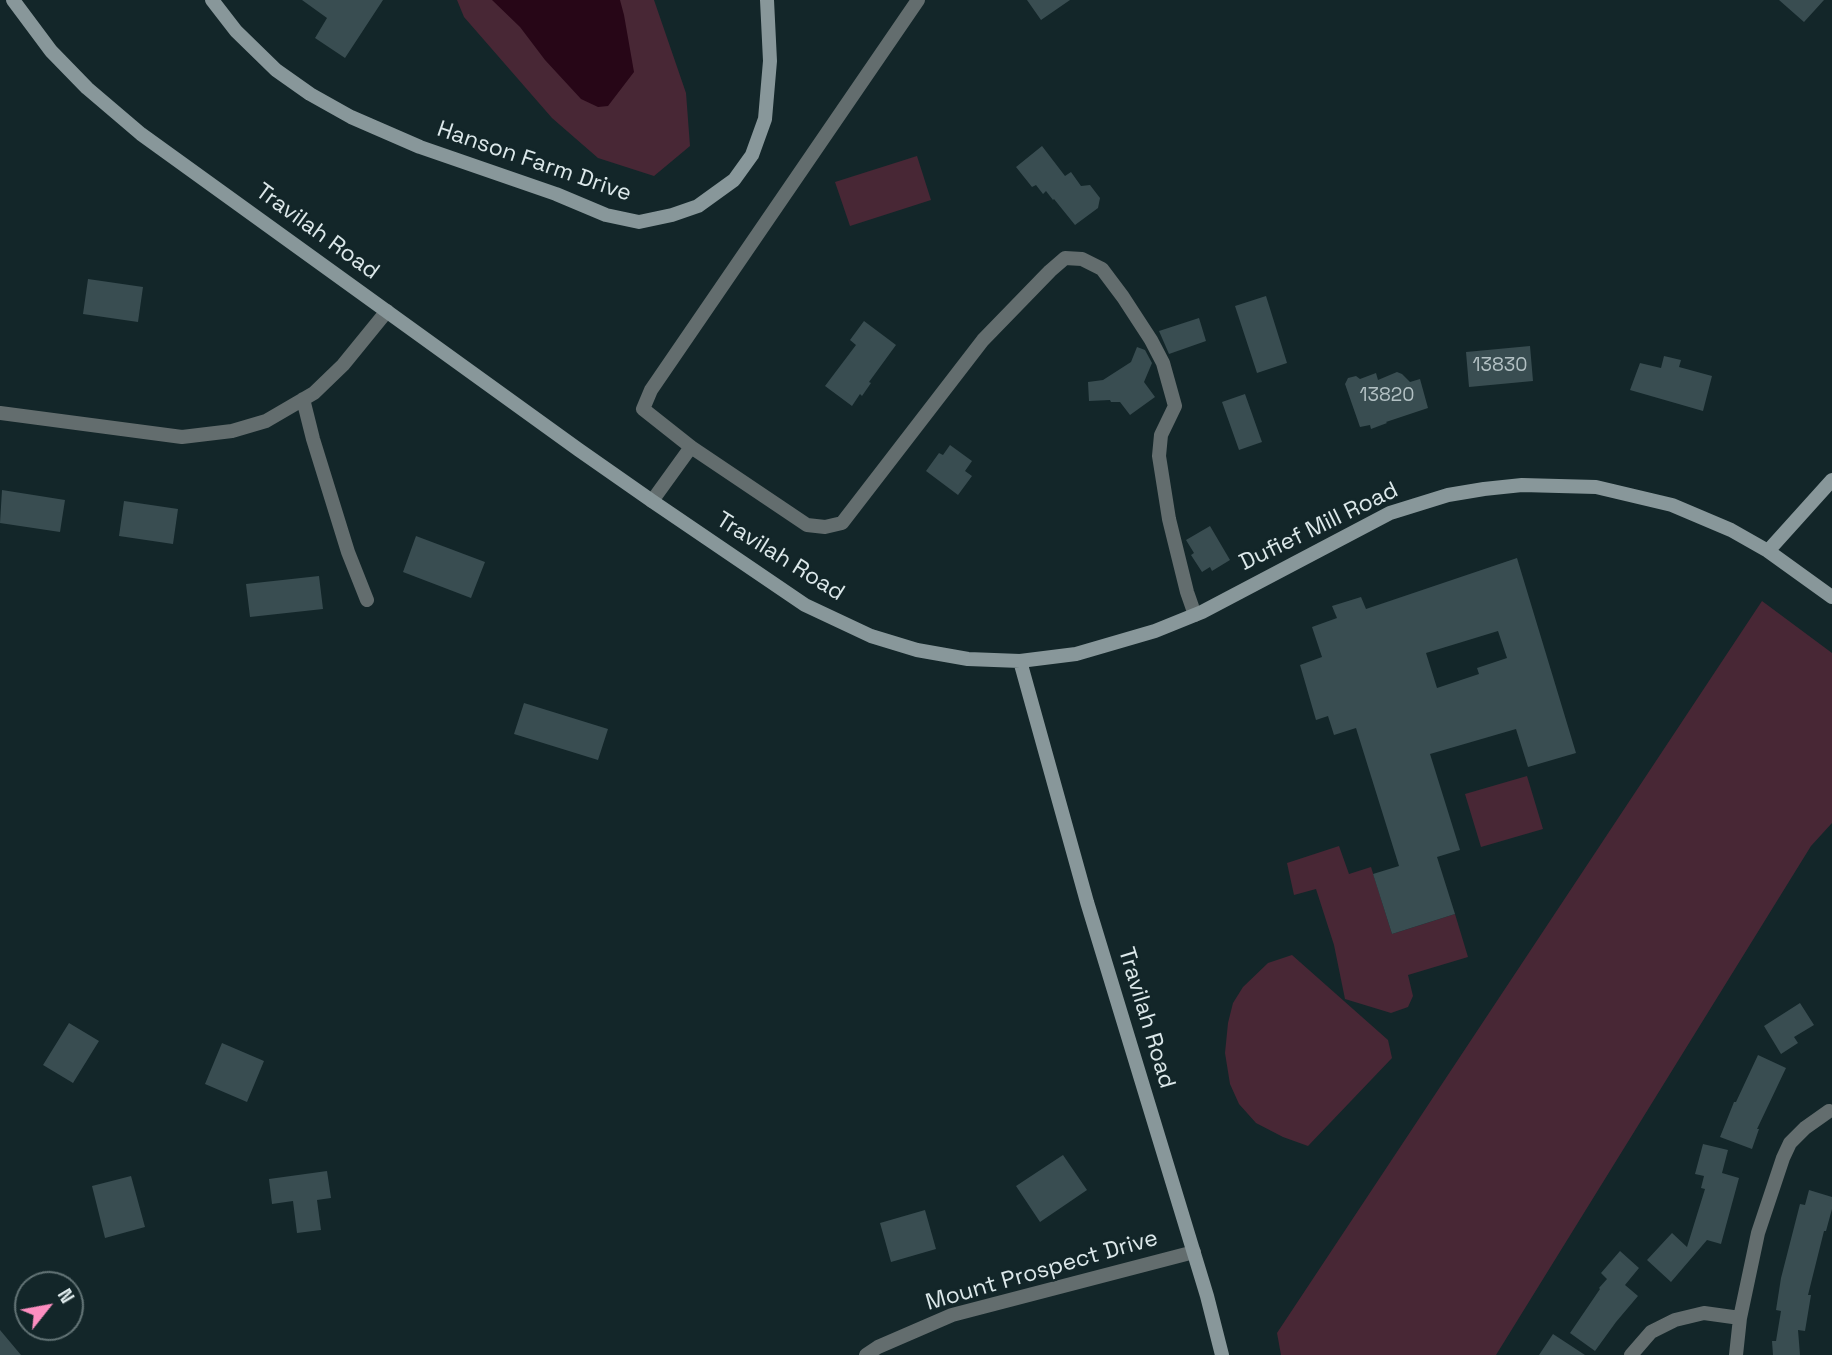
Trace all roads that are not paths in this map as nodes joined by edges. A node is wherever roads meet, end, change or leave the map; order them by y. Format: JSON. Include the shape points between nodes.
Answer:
{"nodes":[{"id":1,"x":13,"y":0,"type":"edge"},
{"id":2,"x":212,"y":0,"type":"edge"},
{"id":3,"x":767,"y":0,"type":"edge"},
{"id":4,"x":918,"y":0,"type":"edge"},
{"id":5,"x":387,"y":311,"type":"junction"},
{"id":6,"x":303,"y":399,"type":"junction"},
{"id":7,"x":0,"y":413,"type":"edge"},
{"id":8,"x":691,"y":447,"type":"junction"},
{"id":9,"x":1832,"y":480,"type":"edge"},
{"id":10,"x":652,"y":501,"type":"junction"},
{"id":11,"x":1768,"y":551,"type":"junction"},
{"id":12,"x":1832,"y":597,"type":"edge"},
{"id":13,"x":368,"y":600,"type":"dead end"},
{"id":14,"x":1195,"y":615,"type":"junction"},
{"id":15,"x":1020,"y":661,"type":"junction"},
{"id":16,"x":1829,"y":1111,"type":"dead end"},
{"id":17,"x":1194,"y":1252,"type":"junction"},
{"id":18,"x":1740,"y":1318,"type":"junction"},
{"id":19,"x":866,"y":1355,"type":"edge"},
{"id":20,"x":1222,"y":1355,"type":"edge"},
{"id":21,"x":1631,"y":1355,"type":"edge"},
{"id":22,"x":1736,"y":1355,"type":"edge"}],
"edges":[{"from":1,"to":5,"type":"main road","name":"Travilah Road","via":[[51,51],[132,126]]},
{"from":2,"to":3,"type":"main road","name":"Hanson Farm Drive","via":[[276,70],[351,117],[606,215],[639,222],[698,206],[734,180],[752,155],[765,119],[770,61]]},
{"from":4,"to":8,"type":"street","via":[[651,390],[643,409]]},
{"from":5,"to":6,"type":"street","via":[[343,365]]},
{"from":5,"to":10,"type":"main road","name":"Travilah Road"},
{"from":6,"to":7,"type":"street","via":[[266,421],[182,437]]},
{"from":6,"to":13,"type":"street","via":[[348,552]]},
{"from":8,"to":10,"type":"street"},
{"from":8,"to":14,"type":"street","via":[[807,525],[842,523],[983,340],[1065,258],[1082,260],[1102,268],[1163,363],[1175,406],[1161,435],[1159,456],[1169,519]]},
{"from":9,"to":11,"type":"main road"},
{"from":10,"to":15,"type":"main road","name":"Travilah Road","via":[[805,605],[871,636],[968,659]]},
{"from":11,"to":12,"type":"main road","name":"Dufief Mill Road"},
{"from":11,"to":14,"type":"main road","name":"Dufief Mill Road","via":[[1672,505],[1596,487],[1483,489],[1390,513]]},
{"from":14,"to":15,"type":"main road","name":"Dufief Mill Road","via":[[1076,654]]},
{"from":15,"to":17,"type":"main road","name":"Travilah Road","via":[[1087,902]]},
{"from":16,"to":18,"type":"street","via":[[1790,1143],[1783,1158],[1758,1233]]},
{"from":17,"to":19,"type":"street","name":"Mount Prospect Drive","via":[[952,1314]]},
{"from":17,"to":20,"type":"main road","name":"Travilah Road"},
{"from":18,"to":21,"type":"street","via":[[1703,1313],[1675,1320],[1651,1332]]},
{"from":18,"to":22,"type":"street"}]}
